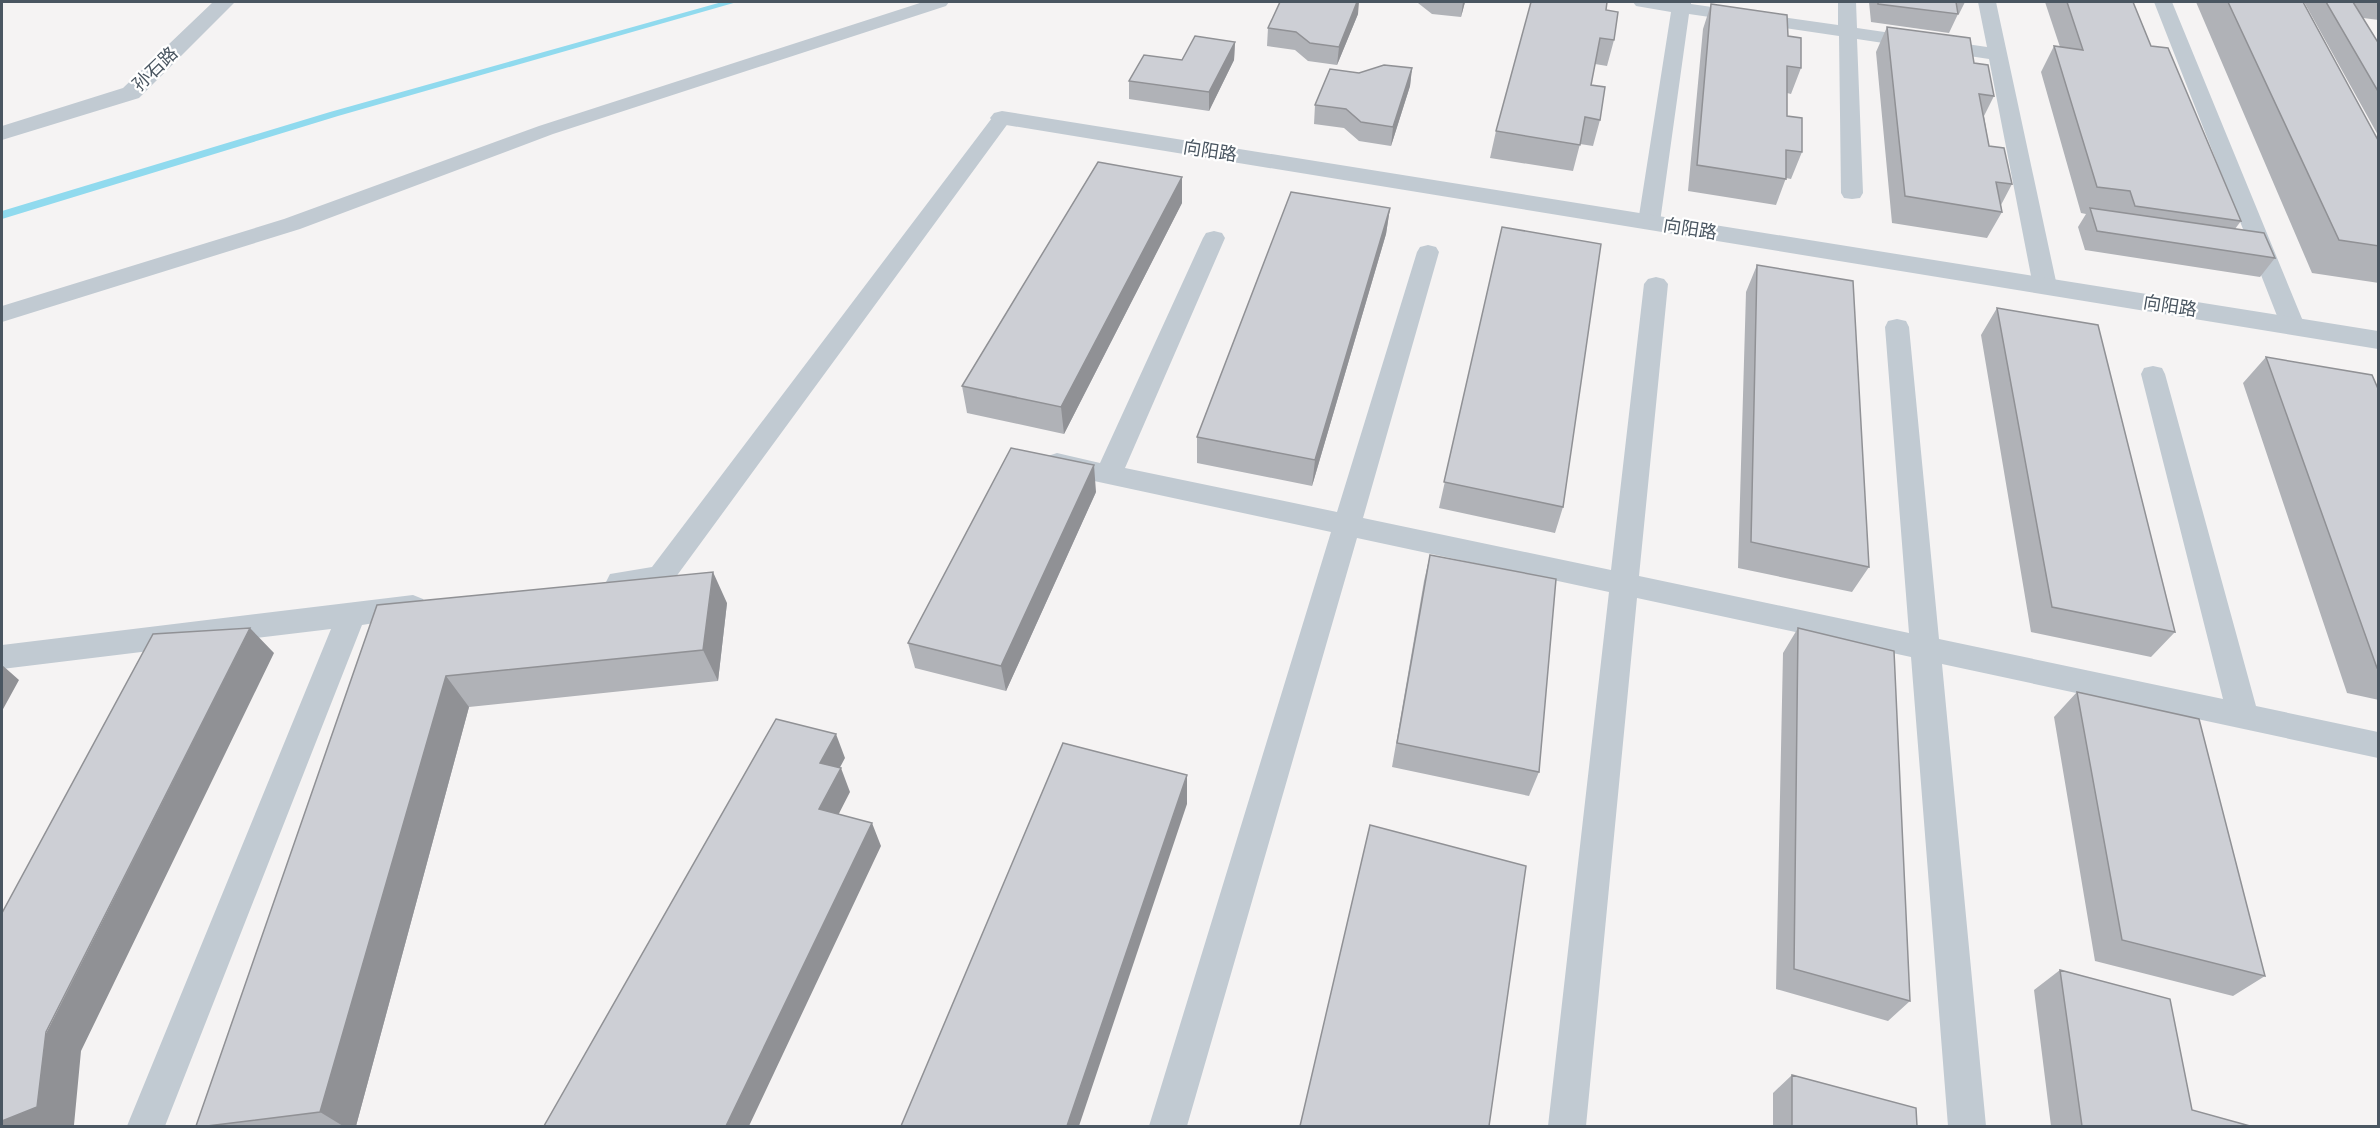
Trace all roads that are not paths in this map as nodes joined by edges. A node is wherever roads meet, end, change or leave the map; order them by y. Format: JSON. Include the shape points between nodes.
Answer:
{"nodes":[{"id":1,"x":225,"y":2,"type":"edge"},
{"id":2,"x":940,"y":2,"type":"edge"},
{"id":3,"x":1642,"y":2,"type":"edge"},
{"id":4,"x":1847,"y":2,"type":"edge"},
{"id":5,"x":1987,"y":2,"type":"edge"},
{"id":6,"x":2163,"y":2,"type":"edge"},
{"id":7,"x":1682,"y":4,"type":"edge"},
{"id":8,"x":1848,"y":32,"type":"junction"},
{"id":9,"x":1997,"y":54,"type":"junction"},
{"id":10,"x":1002,"y":118,"type":"joint"},
{"id":11,"x":2,"y":133,"type":"edge"},
{"id":12,"x":1852,"y":193,"type":"dead end"},
{"id":13,"x":1649,"y":222,"type":"junction"},
{"id":14,"x":1214,"y":238,"type":"dead end"},
{"id":15,"x":1428,"y":252,"type":"dead end"},
{"id":16,"x":1656,"y":284,"type":"dead end"},
{"id":17,"x":2045,"y":286,"type":"junction"},
{"id":18,"x":2,"y":314,"type":"edge"},
{"id":19,"x":2293,"y":326,"type":"junction"},
{"id":20,"x":1897,"y":327,"type":"dead end"},
{"id":21,"x":2379,"y":340,"type":"edge"},
{"id":22,"x":2153,"y":374,"type":"dead end"},
{"id":23,"x":1027,"y":456,"type":"edge"},
{"id":24,"x":1109,"y":474,"type":"junction"},
{"id":25,"x":1347,"y":525,"type":"junction"},
{"id":26,"x":601,"y":584,"type":"edge"},
{"id":27,"x":1624,"y":584,"type":"junction"},
{"id":28,"x":434,"y":604,"type":"edge"},
{"id":29,"x":351,"y":615,"type":"junction"},
{"id":30,"x":1925,"y":649,"type":"junction"},
{"id":31,"x":2,"y":657,"type":"edge"},
{"id":32,"x":2243,"y":716,"type":"junction"},
{"id":33,"x":2379,"y":745,"type":"edge"},
{"id":34,"x":147,"y":1126,"type":"edge"},
{"id":35,"x":1168,"y":1126,"type":"edge"},
{"id":36,"x":1567,"y":1126,"type":"edge"},
{"id":37,"x":1967,"y":1126,"type":"edge"}],
"edges":[{"from":1,"to":11,"type":"street","name":"孙石路","via":[[131,93]]},
{"from":2,"to":18,"type":"lane","via":[[546,130],[292,224]]},
{"from":3,"to":7,"type":"lane"},
{"from":4,"to":8,"type":"lane"},
{"from":5,"to":9,"type":"lane"},
{"from":6,"to":19,"type":"lane"},
{"from":7,"to":8,"type":"lane"},
{"from":7,"to":13,"type":"lane"},
{"from":8,"to":9,"type":"lane"},
{"from":8,"to":12,"type":"lane"},
{"from":9,"to":17,"type":"lane"},
{"from":10,"to":13,"type":"street","name":"向阳路"},
{"from":10,"to":26,"type":"lane","via":[[660,577]]},
{"from":13,"to":17,"type":"street","name":"向阳路"},
{"from":14,"to":24,"type":"lane"},
{"from":15,"to":25,"type":"lane"},
{"from":16,"to":27,"type":"lane"},
{"from":17,"to":19,"type":"street","name":"向阳路"},
{"from":19,"to":21,"type":"street","name":"向阳路"},
{"from":20,"to":30,"type":"lane"},
{"from":22,"to":32,"type":"lane"},
{"from":23,"to":24,"type":"lane"},
{"from":24,"to":25,"type":"lane"},
{"from":25,"to":27,"type":"lane"},
{"from":25,"to":35,"type":"lane"},
{"from":27,"to":30,"type":"lane"},
{"from":27,"to":36,"type":"lane"},
{"from":28,"to":29,"type":"lane"},
{"from":29,"to":31,"type":"lane"},
{"from":29,"to":34,"type":"lane"},
{"from":30,"to":32,"type":"lane"},
{"from":30,"to":37,"type":"lane"},
{"from":32,"to":33,"type":"lane"}]}
